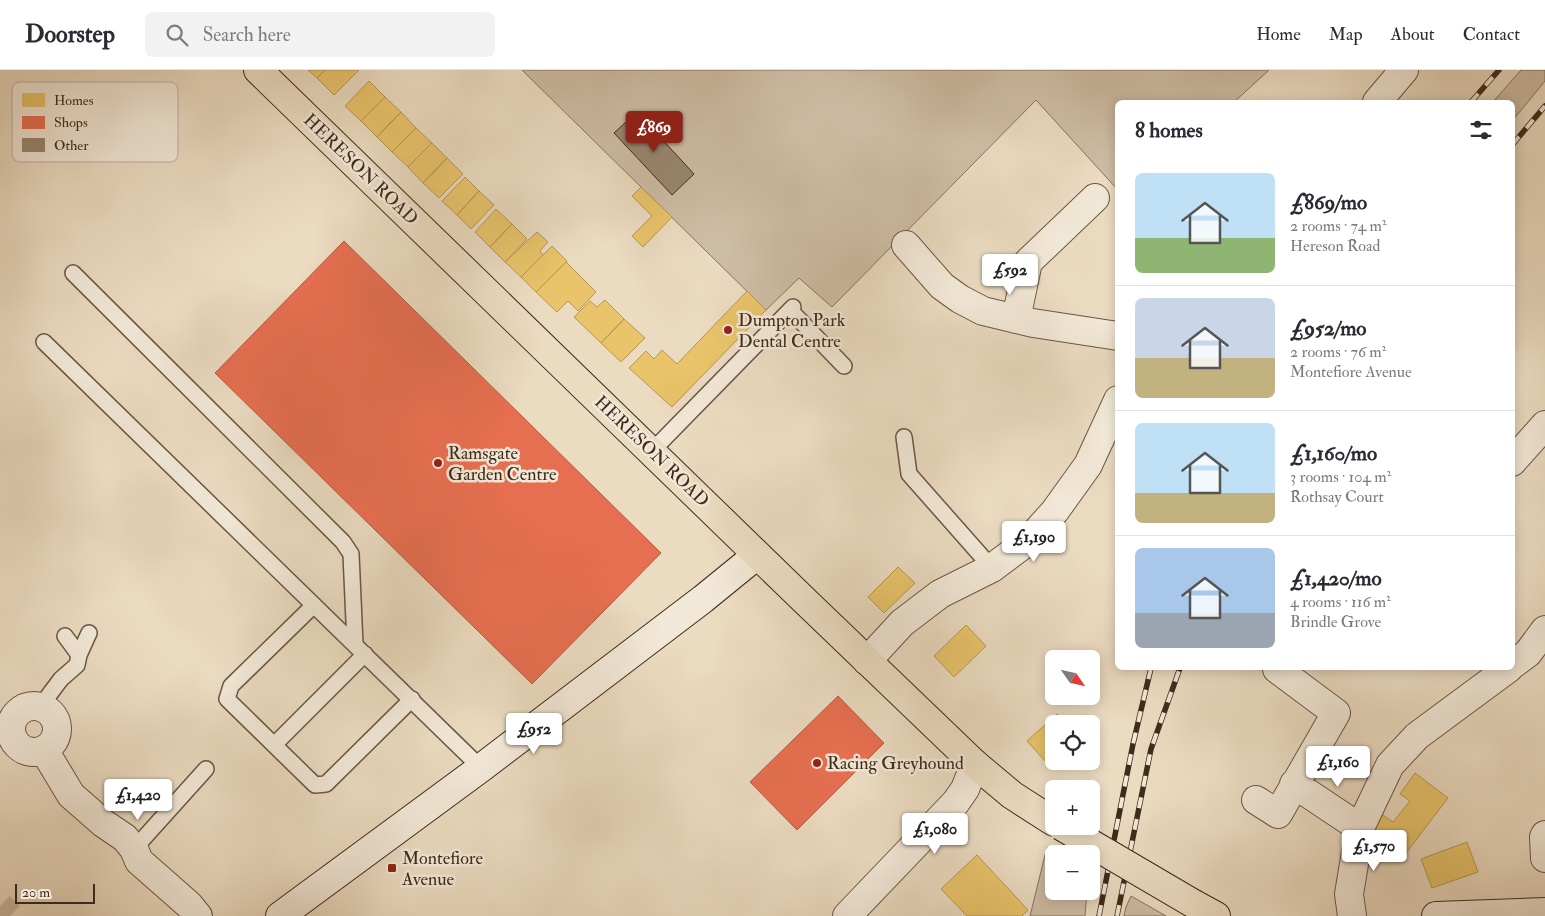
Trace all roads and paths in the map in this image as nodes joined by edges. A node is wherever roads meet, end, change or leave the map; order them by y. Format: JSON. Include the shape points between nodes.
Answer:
{"nodes":[{"id":1,"x":258,"y":70,"type":"edge"},
{"id":2,"x":1404,"y":70,"type":"edge"},
{"id":3,"x":1379,"y":100,"type":"edge"},
{"id":4,"x":1095,"y":198,"type":"dead end"},
{"id":5,"x":906,"y":245,"type":"dead end"},
{"id":6,"x":74,"y":273,"type":"dead end"},
{"id":7,"x":1016,"y":319,"type":"junction"},
{"id":8,"x":1115,"y":336,"type":"edge"},
{"id":9,"x":44,"y":342,"type":"dead end"},
{"id":10,"x":844,"y":366,"type":"dead end"},
{"id":11,"x":1115,"y":406,"type":"edge"},
{"id":12,"x":1545,"y":425,"type":"edge"},
{"id":13,"x":904,"y":437,"type":"dead end"},
{"id":14,"x":652,"y":451,"type":"junction"},
{"id":15,"x":1515,"y":459,"type":"edge"},
{"id":16,"x":757,"y":555,"type":"junction"},
{"id":17,"x":992,"y":568,"type":"junction"},
{"id":18,"x":314,"y":605,"type":"junction"},
{"id":19,"x":1545,"y":630,"type":"edge"},
{"id":20,"x":89,"y":633,"type":"dead end"},
{"id":21,"x":65,"y":636,"type":"dead end"},
{"id":22,"x":360,"y":649,"type":"junction"},
{"id":23,"x":79,"y":655,"type":"junction"},
{"id":24,"x":1516,"y":657,"type":"edge"},
{"id":25,"x":866,"y":661,"type":"junction"},
{"id":26,"x":1279,"y":670,"type":"edge"},
{"id":27,"x":1500,"y":670,"type":"edge"},
{"id":28,"x":412,"y":699,"type":"junction"},
{"id":29,"x":40,"y":707,"type":"junction"},
{"id":30,"x":7,"y":717,"type":"edge"},
{"id":31,"x":274,"y":744,"type":"junction"},
{"id":32,"x":44,"y":750,"type":"junction"},
{"id":33,"x":974,"y":764,"type":"junction"},
{"id":34,"x":481,"y":768,"type":"junction"},
{"id":35,"x":206,"y":769,"type":"dead end"},
{"id":36,"x":1294,"y":784,"type":"junction"},
{"id":37,"x":1256,"y":800,"type":"dead end"},
{"id":38,"x":1045,"y":816,"type":"edge"},
{"id":39,"x":1360,"y":828,"type":"junction"},
{"id":40,"x":1076,"y":835,"type":"edge"},
{"id":41,"x":1545,"y":835,"type":"edge"},
{"id":42,"x":134,"y":849,"type":"junction"},
{"id":43,"x":1545,"y":858,"type":"edge"},
{"id":44,"x":1205,"y":910,"type":"edge"},
{"id":45,"x":1545,"y":912,"type":"edge"},
{"id":46,"x":198,"y":916,"type":"edge"},
{"id":47,"x":280,"y":916,"type":"edge"},
{"id":48,"x":847,"y":916,"type":"edge"},
{"id":49,"x":1352,"y":916,"type":"edge"},
{"id":50,"x":1436,"y":916,"type":"edge"}],
"edges":[{"from":1,"to":14,"type":"main road","name":"HERESON ROAD"},
{"from":2,"to":3,"type":"street"},
{"from":4,"to":7,"type":"street","via":[[1028,262]]},
{"from":5,"to":7,"type":"street","via":[[942,286],[960,299],[983,311]]},
{"from":6,"to":22,"type":"lane","via":[[343,542],[351,554]]},
{"from":7,"to":8,"type":"street"},
{"from":9,"to":18,"type":"lane"},
{"from":10,"to":14,"type":"lane","via":[[792,308]]},
{"from":11,"to":17,"type":"street","via":[[1088,465],[1055,511],[1028,541]]},
{"from":12,"to":15,"type":"street"},
{"from":13,"to":17,"type":"lane","via":[[909,474]]},
{"from":14,"to":16,"type":"main road","name":"HERESON ROAD"},
{"from":16,"to":25,"type":"main road","name":"HERESON ROAD"},
{"from":16,"to":34,"type":"street"},
{"from":17,"to":25,"type":"street","via":[[940,594],[902,623]]},
{"from":18,"to":22,"type":"lane"},
{"from":18,"to":31,"type":"lane","via":[[231,686],[227,699]]},
{"from":19,"to":24,"type":"street"},
{"from":20,"to":23,"type":"lane"},
{"from":21,"to":23,"type":"lane"},
{"from":22,"to":28,"type":"lane"},
{"from":22,"to":31,"type":"lane"},
{"from":23,"to":29,"type":"lane","via":[[77,665],[61,679]]},
{"from":25,"to":33,"type":"main road","name":"HERESON ROAD"},
{"from":26,"to":36,"type":"street","via":[[1336,713]]},
{"from":27,"to":39,"type":"street","via":[[1417,736],[1390,765]]},
{"from":28,"to":31,"type":"lane","via":[[326,784],[315,785]]},
{"from":28,"to":34,"type":"lane"},
{"from":29,"to":30,"type":"street","via":[[25,708]]},
{"from":29,"to":32,"type":"street","via":[[53,716],[57,731],[51,745]]},
{"from":30,"to":32,"type":"street","via":[[18,746],[30,752]]},
{"from":32,"to":42,"type":"street","via":[[71,795]]},
{"from":33,"to":38,"type":"main road","name":"HERESON ROAD"},
{"from":33,"to":48,"type":"street","via":[[965,789],[956,802]]},
{"from":34,"to":47,"type":"street"},
{"from":35,"to":42,"type":"lane"},
{"from":36,"to":37,"type":"street","via":[[1278,814]]},
{"from":36,"to":39,"type":"street"},
{"from":39,"to":49,"type":"street","via":[[1348,894]]},
{"from":40,"to":44,"type":"main road","bridge":true},
{"from":41,"to":43,"type":"street"},
{"from":42,"to":46,"type":"street","via":[[139,861]]},
{"from":45,"to":50,"type":"street"}]}
